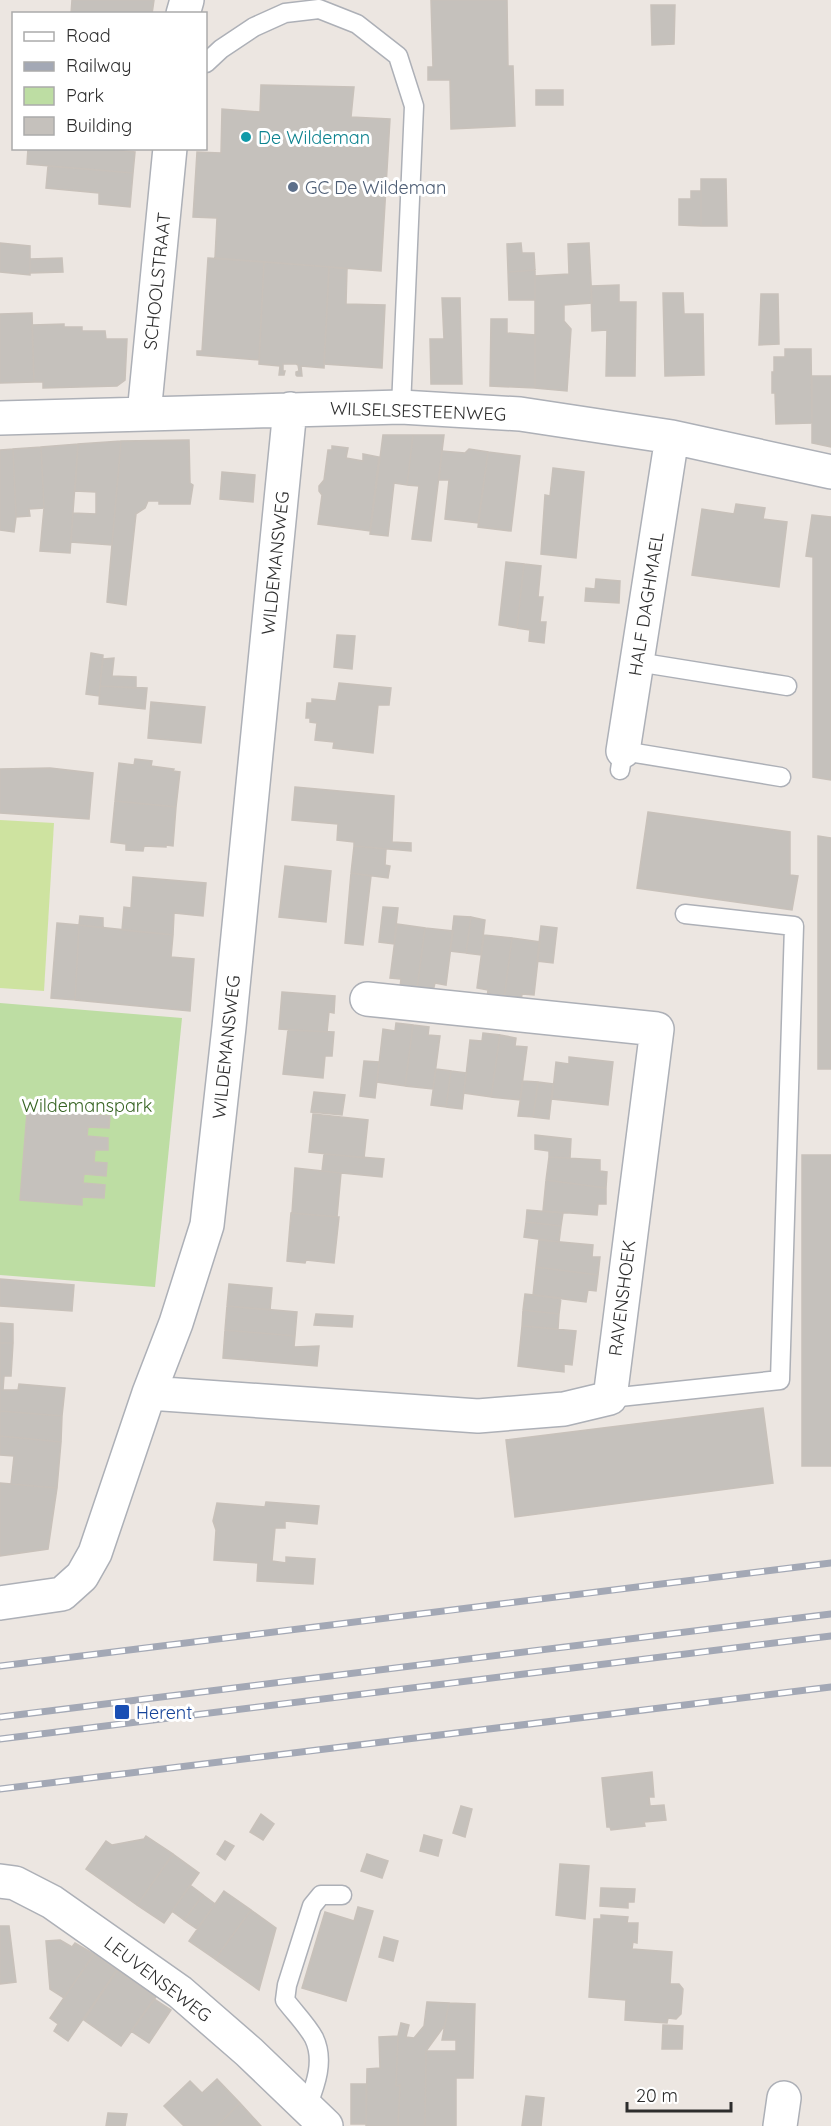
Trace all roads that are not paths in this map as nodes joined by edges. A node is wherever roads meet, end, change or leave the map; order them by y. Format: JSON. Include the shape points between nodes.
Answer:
{"nodes":[{"id":1,"x":207,"y":62,"type":"edge"},
{"id":2,"x":170,"y":150,"type":"edge"},
{"id":3,"x":401,"y":407,"type":"junction"},
{"id":4,"x":290,"y":409,"type":"junction"},
{"id":5,"x":144,"y":414,"type":"junction"},
{"id":6,"x":0,"y":418,"type":"edge"},
{"id":7,"x":672,"y":437,"type":"junction"},
{"id":8,"x":831,"y":472,"type":"edge"},
{"id":9,"x":637,"y":662,"type":"junction"},
{"id":10,"x":787,"y":686,"type":"dead end"},
{"id":11,"x":622,"y":761,"type":"joint"},
{"id":12,"x":781,"y":777,"type":"dead end"},
{"id":13,"x":685,"y":914,"type":"dead end"},
{"id":14,"x":367,"y":999,"type":"dead end"},
{"id":15,"x":149,"y":1393,"type":"junction"},
{"id":16,"x":610,"y":1398,"type":"junction"},
{"id":17,"x":0,"y":1603,"type":"edge"},
{"id":18,"x":0,"y":1881,"type":"edge"},
{"id":19,"x":342,"y":1895,"type":"dead end"},
{"id":20,"x":317,"y":2117,"type":"edge"}],
"edges":[{"from":1,"to":3,"type":"lane","via":[[254,27],[285,13],[319,9],[357,24],[398,56],[414,106]]},
{"from":2,"to":5,"type":"street","name":"SCHOOLSTRAAT"},
{"from":3,"to":4,"type":"street","name":"WILSELSESTEENWEG"},
{"from":3,"to":7,"type":"street","name":"WILSELSESTEENWEG","via":[[520,414]]},
{"from":4,"to":5,"type":"street","name":"WILSELSESTEENWEG"},
{"from":4,"to":15,"type":"street","name":"WILDEMANSWEG","via":[[207,1225]]},
{"from":5,"to":6,"type":"street","name":"WILSELSESTEENWEG"},
{"from":7,"to":8,"type":"street","name":"WILSELSESTEENWEG"},
{"from":7,"to":9,"type":"street","name":"HALF DAGHMAEL"},
{"from":9,"to":10,"type":"lane"},
{"from":9,"to":11,"type":"street","name":"HALF DAGHMAEL"},
{"from":11,"to":12,"type":"lane"},
{"from":13,"to":16,"type":"lane","via":[[794,926],[780,1380]]},
{"from":14,"to":16,"type":"street","name":"RAVENSHOEK","via":[[657,1029]]},
{"from":15,"to":16,"type":"street","via":[[478,1416],[564,1409]]},
{"from":15,"to":17,"type":"street","name":"WILDEMANSWEG","via":[[95,1553],[82,1576],[62,1594]]},
{"from":18,"to":20,"type":"street","name":"LEUVENSEWEG","via":[[15,1883],[52,1902],[180,1992]]},
{"from":19,"to":20,"type":"lane","via":[[321,1895],[312,1906],[285,2000],[314,2039],[318,2054]]}]}
